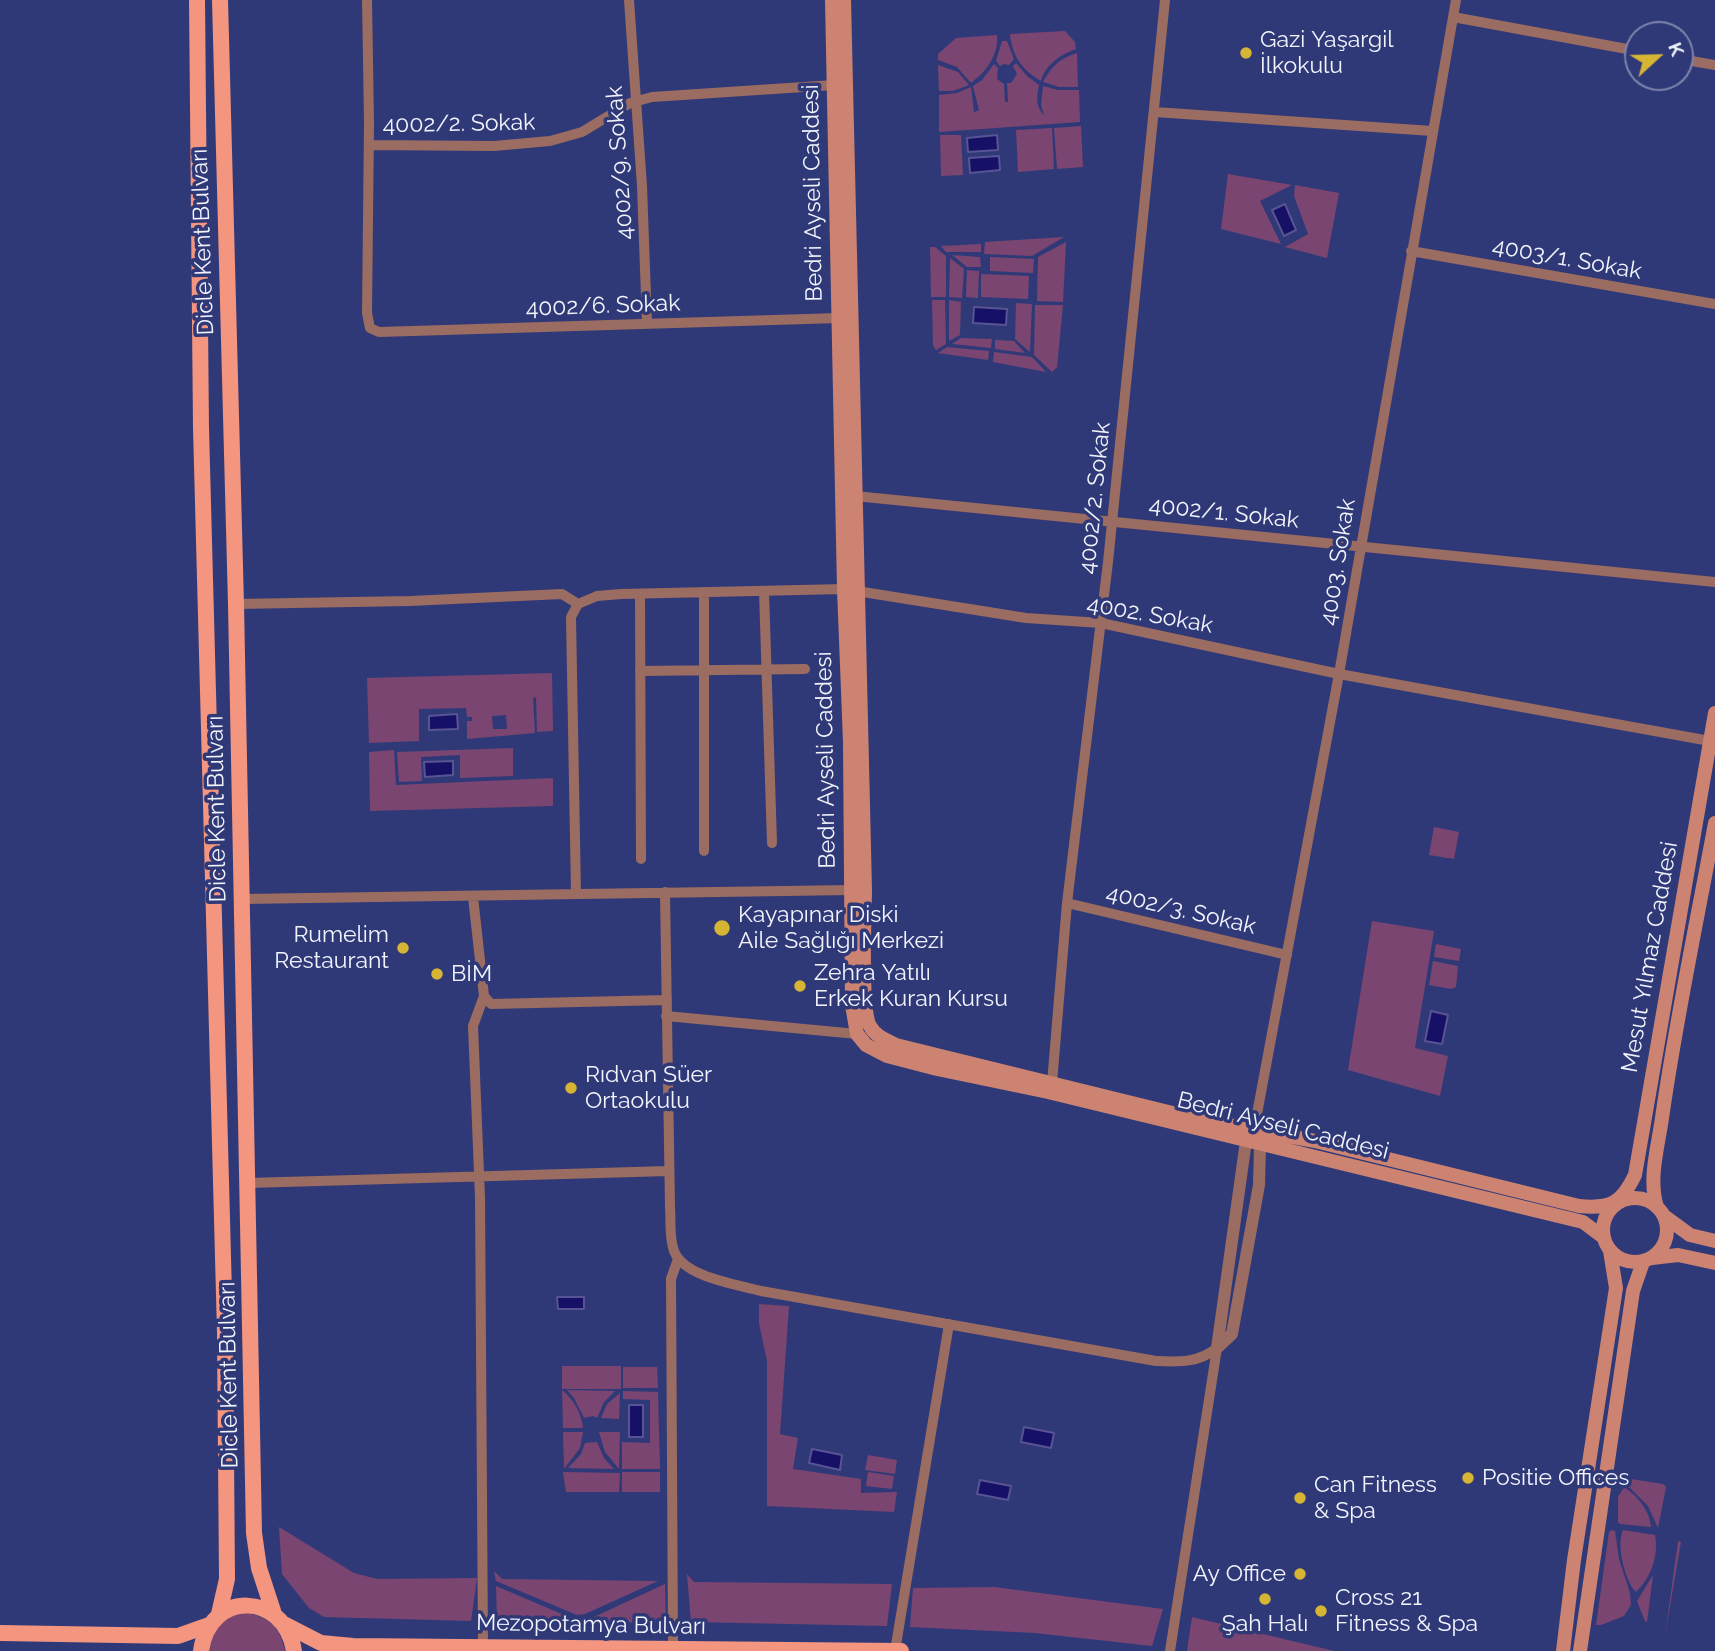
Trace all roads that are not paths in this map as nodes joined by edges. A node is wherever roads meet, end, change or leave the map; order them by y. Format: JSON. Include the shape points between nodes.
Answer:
{"nodes":[{"id":1,"x":197,"y":0,"type":"edge"},
{"id":2,"x":220,"y":0,"type":"edge"},
{"id":3,"x":367,"y":0,"type":"edge"},
{"id":4,"x":629,"y":0,"type":"edge"},
{"id":5,"x":832,"y":0,"type":"edge"},
{"id":6,"x":844,"y":0,"type":"edge"},
{"id":7,"x":1165,"y":0,"type":"edge"},
{"id":8,"x":1456,"y":0,"type":"edge"},
{"id":9,"x":1453,"y":17,"type":"junction"},
{"id":10,"x":1624,"y":48,"type":"edge"},
{"id":11,"x":1694,"y":61,"type":"edge"},
{"id":12,"x":1715,"y":65,"type":"edge"},
{"id":13,"x":834,"y":85,"type":"junction"},
{"id":14,"x":635,"y":102,"type":"junction"},
{"id":15,"x":1155,"y":112,"type":"junction"},
{"id":16,"x":1432,"y":131,"type":"junction"},
{"id":17,"x":369,"y":145,"type":"junction"},
{"id":18,"x":1412,"y":251,"type":"junction"},
{"id":19,"x":1715,"y":304,"type":"edge"},
{"id":20,"x":839,"y":318,"type":"junction"},
{"id":21,"x":647,"y":324,"type":"junction"},
{"id":22,"x":855,"y":496,"type":"junction"},
{"id":23,"x":1113,"y":521,"type":"junction"},
{"id":24,"x":1360,"y":547,"type":"junction"},
{"id":25,"x":1715,"y":582,"type":"edge"},
{"id":26,"x":851,"y":590,"type":"junction"},
{"id":27,"x":764,"y":591,"type":"junction"},
{"id":28,"x":704,"y":592,"type":"junction"},
{"id":29,"x":640,"y":594,"type":"junction"},
{"id":30,"x":236,"y":604,"type":"junction"},
{"id":31,"x":578,"y":604,"type":"junction"},
{"id":32,"x":1101,"y":623,"type":"junction"},
{"id":33,"x":767,"y":669,"type":"junction"},
{"id":34,"x":804,"y":669,"type":"dead end"},
{"id":35,"x":704,"y":670,"type":"junction"},
{"id":36,"x":640,"y":671,"type":"junction"},
{"id":37,"x":1339,"y":674,"type":"junction"},
{"id":38,"x":1715,"y":713,"type":"edge"},
{"id":39,"x":1710,"y":741,"type":"junction"},
{"id":40,"x":1715,"y":822,"type":"edge"},
{"id":41,"x":772,"y":844,"type":"dead end"},
{"id":42,"x":704,"y":851,"type":"dead end"},
{"id":43,"x":641,"y":859,"type":"dead end"},
{"id":44,"x":852,"y":890,"type":"junction"},
{"id":45,"x":665,"y":892,"type":"junction"},
{"id":46,"x":576,"y":894,"type":"junction"},
{"id":47,"x":473,"y":897,"type":"junction"},
{"id":48,"x":242,"y":898,"type":"junction"},
{"id":49,"x":1067,"y":904,"type":"junction"},
{"id":50,"x":1287,"y":955,"type":"junction"},
{"id":51,"x":484,"y":996,"type":"junction"},
{"id":52,"x":667,"y":1000,"type":"junction"},
{"id":53,"x":666,"y":1016,"type":"junction"},
{"id":54,"x":857,"y":1034,"type":"junction"},
{"id":55,"x":1052,"y":1083,"type":"junction"},
{"id":56,"x":1254,"y":1135,"type":"junction"},
{"id":57,"x":669,"y":1171,"type":"junction"},
{"id":58,"x":479,"y":1175,"type":"junction"},
{"id":59,"x":247,"y":1183,"type":"junction"},
{"id":60,"x":1616,"y":1203,"type":"junction"},
{"id":61,"x":1660,"y":1211,"type":"junction"},
{"id":62,"x":1603,"y":1237,"type":"junction"},
{"id":63,"x":1715,"y":1241,"type":"edge"},
{"id":64,"x":1610,"y":1251,"type":"junction"},
{"id":65,"x":678,"y":1259,"type":"junction"},
{"id":66,"x":1648,"y":1260,"type":"junction"},
{"id":67,"x":1715,"y":1263,"type":"edge"},
{"id":68,"x":949,"y":1324,"type":"junction"},
{"id":69,"x":1217,"y":1348,"type":"junction"},
{"id":70,"x":279,"y":1619,"type":"junction"},
{"id":71,"x":214,"y":1620,"type":"junction"},
{"id":72,"x":0,"y":1633,"type":"edge"},
{"id":73,"x":483,"y":1646,"type":"junction"},
{"id":74,"x":673,"y":1648,"type":"junction"},
{"id":75,"x":201,"y":1651,"type":"edge"},
{"id":76,"x":293,"y":1651,"type":"edge"},
{"id":77,"x":895,"y":1651,"type":"edge"},
{"id":78,"x":901,"y":1651,"type":"edge"},
{"id":79,"x":1170,"y":1651,"type":"edge"},
{"id":80,"x":1563,"y":1651,"type":"edge"},
{"id":81,"x":1580,"y":1651,"type":"edge"}],
"edges":[{"from":1,"to":71,"type":"main road","name":"Dicle Kent Bulvarı","via":[[201,428],[225,1332],[227,1579]]},
{"from":2,"to":30,"type":"main road","name":"Dicle Kent Bulvarı"},
{"from":3,"to":17,"type":"street"},
{"from":4,"to":14,"type":"street","name":"4002/9. Sokak"},
{"from":5,"to":13,"type":"main road","name":"Bedri Ayseli Caddesi"},
{"from":6,"to":22,"type":"main road","name":"Bedri Ayseli Caddesi"},
{"from":7,"to":15,"type":"street","name":"4002/2. Sokak"},
{"from":8,"to":9,"type":"street","name":"4003. Sokak"},
{"from":9,"to":10,"type":"street"},
{"from":9,"to":16,"type":"street","name":"4003. Sokak"},
{"from":11,"to":12,"type":"street"},
{"from":13,"to":14,"type":"street","name":"4002/2. Sokak","via":[[652,97]]},
{"from":13,"to":20,"type":"main road","name":"Bedri Ayseli Caddesi"},
{"from":14,"to":17,"type":"street","name":"4002/2. Sokak","via":[[582,132],[550,141],[494,146]]},
{"from":14,"to":21,"type":"street","name":"4002/9. Sokak"},
{"from":15,"to":16,"type":"street"},
{"from":15,"to":23,"type":"street","name":"4002/2. Sokak"},
{"from":16,"to":18,"type":"street","name":"4003. Sokak"},
{"from":17,"to":21,"type":"street","name":"4002/6. Sokak","via":[[370,328],[379,332]]},
{"from":18,"to":19,"type":"street","name":"4003/1. Sokak"},
{"from":18,"to":24,"type":"street","name":"4003. Sokak"},
{"from":20,"to":21,"type":"street","name":"4002/6. Sokak"},
{"from":20,"to":26,"type":"main road","name":"Bedri Ayseli Caddesi"},
{"from":22,"to":23,"type":"street","name":"4002/1. Sokak"},
{"from":22,"to":26,"type":"main road","name":"Bedri Ayseli Caddesi"},
{"from":23,"to":24,"type":"street","name":"4002/1. Sokak"},
{"from":23,"to":32,"type":"street","name":"4002/2. Sokak"},
{"from":24,"to":25,"type":"street","name":"4002/1. Sokak"},
{"from":24,"to":37,"type":"street","name":"4003. Sokak"},
{"from":26,"to":27,"type":"street","name":"4002. Sokak"},
{"from":26,"to":32,"type":"street","name":"4002. Sokak","via":[[1027,618]]},
{"from":26,"to":44,"type":"main road","name":"Bedri Ayseli Caddesi"},
{"from":26,"to":55,"type":"main road","name":"Bedri Ayseli Caddesi","via":[[865,1003],[870,1027],[896,1045]]},
{"from":27,"to":28,"type":"street","name":"4002. Sokak"},
{"from":27,"to":33,"type":"street"},
{"from":28,"to":29,"type":"street","name":"4002. Sokak"},
{"from":28,"to":35,"type":"street"},
{"from":29,"to":31,"type":"street","name":"4002. Sokak","via":[[597,596]]},
{"from":29,"to":36,"type":"street"},
{"from":30,"to":31,"type":"street","via":[[562,594]]},
{"from":30,"to":48,"type":"main road","name":"Dicle Kent Bulvarı"},
{"from":31,"to":46,"type":"street","via":[[571,617]]},
{"from":32,"to":37,"type":"street","name":"4002. Sokak"},
{"from":32,"to":49,"type":"street","name":"4002/2. Sokak"},
{"from":33,"to":34,"type":"street"},
{"from":33,"to":35,"type":"street"},
{"from":33,"to":41,"type":"street"},
{"from":35,"to":36,"type":"street"},
{"from":35,"to":42,"type":"street"},
{"from":36,"to":43,"type":"street"},
{"from":37,"to":39,"type":"street","name":"4002. Sokak"},
{"from":37,"to":50,"type":"street","name":"4003. Sokak"},
{"from":38,"to":39,"type":"main road","name":"Mesut Yılmaz Caddesi"},
{"from":39,"to":60,"type":"main road","name":"Mesut Yılmaz Caddesi","via":[[1635,1175]]},
{"from":40,"to":61,"type":"main road","name":"Mesut Yılmaz Caddesi","via":[[1666,1086],[1652,1192]]},
{"from":44,"to":45,"type":"street"},
{"from":44,"to":54,"type":"main road","name":"Bedri Ayseli Caddesi","via":[[852,1005]]},
{"from":45,"to":46,"type":"street"},
{"from":45,"to":52,"type":"street"},
{"from":46,"to":47,"type":"street"},
{"from":47,"to":48,"type":"street"},
{"from":47,"to":51,"type":"street"},
{"from":48,"to":59,"type":"main road","name":"Dicle Kent Bulvarı"},
{"from":49,"to":50,"type":"street","name":"4002/3. Sokak"},
{"from":49,"to":55,"type":"street","name":"4002/2. Sokak"},
{"from":50,"to":56,"type":"street","name":"4003. Sokak"},
{"from":51,"to":52,"type":"street","via":[[491,1004]]},
{"from":51,"to":58,"type":"street","via":[[473,1026]]},
{"from":52,"to":53,"type":"street"},
{"from":53,"to":54,"type":"street"},
{"from":53,"to":57,"type":"street"},
{"from":54,"to":56,"type":"main road","name":"Bedri Ayseli Caddesi","via":[[866,1045],[887,1056],[937,1069]]},
{"from":55,"to":56,"type":"main road","name":"Bedri Ayseli Caddesi"},
{"from":56,"to":60,"type":"main road","name":"Bedri Ayseli Caddesi","via":[[1315,1141],[1579,1206],[1598,1208]]},
{"from":56,"to":62,"type":"main road","name":"Bedri Ayseli Caddesi","via":[[1583,1222]]},
{"from":56,"to":69,"type":"street"},
{"from":56,"to":69,"type":"street","via":[[1259,1185],[1232,1334]]},
{"from":57,"to":58,"type":"street"},
{"from":57,"to":65,"type":"street","via":[[672,1247]]},
{"from":58,"to":59,"type":"street"},
{"from":58,"to":73,"type":"street"},
{"from":59,"to":70,"type":"main road","name":"Dicle Kent Bulvarı","via":[[254,1532],[259,1569]]},
{"from":60,"to":61,"type":"main road","via":[[1640,1198]]},
{"from":60,"to":62,"type":"main road","via":[[1603,1221]]},
{"from":61,"to":63,"type":"main road","via":[[1690,1236]]},
{"from":61,"to":66,"type":"main road","via":[[1667,1224],[1665,1243]]},
{"from":62,"to":64,"type":"main road"},
{"from":64,"to":66,"type":"main road","via":[[1624,1261]]},
{"from":64,"to":80,"type":"main road","via":[[1616,1288]]},
{"from":65,"to":68,"type":"street","via":[[698,1274],[761,1291]]},
{"from":65,"to":74,"type":"street","via":[[671,1279]]},
{"from":66,"to":67,"type":"main road","via":[[1678,1255]]},
{"from":66,"to":81,"type":"main road","via":[[1633,1291]]},
{"from":68,"to":69,"type":"street","via":[[1156,1361],[1188,1362]]},
{"from":68,"to":77,"type":"street"},
{"from":69,"to":79,"type":"street"},
{"from":70,"to":71,"type":"main road","name":"Mezopotamya Bulvarı","via":[[261,1607],[246,1605]]},
{"from":70,"to":73,"type":"main road","name":"Mezopotamya Bulvarı","via":[[321,1643]]},
{"from":70,"to":76,"type":"main road","name":"Dicle Kent Bulvarı","via":[[291,1637]]},
{"from":71,"to":72,"type":"main road","via":[[178,1636]]},
{"from":71,"to":75,"type":"main road","name":"Dicle Kent Bulvarı","via":[[202,1638]]},
{"from":73,"to":74,"type":"main road","name":"Mezopotamya Bulvarı"},
{"from":74,"to":77,"type":"main road","name":"Mezopotamya Bulvarı"},
{"from":77,"to":78,"type":"main road","name":"Mezopotamya Bulvarı"}]}
